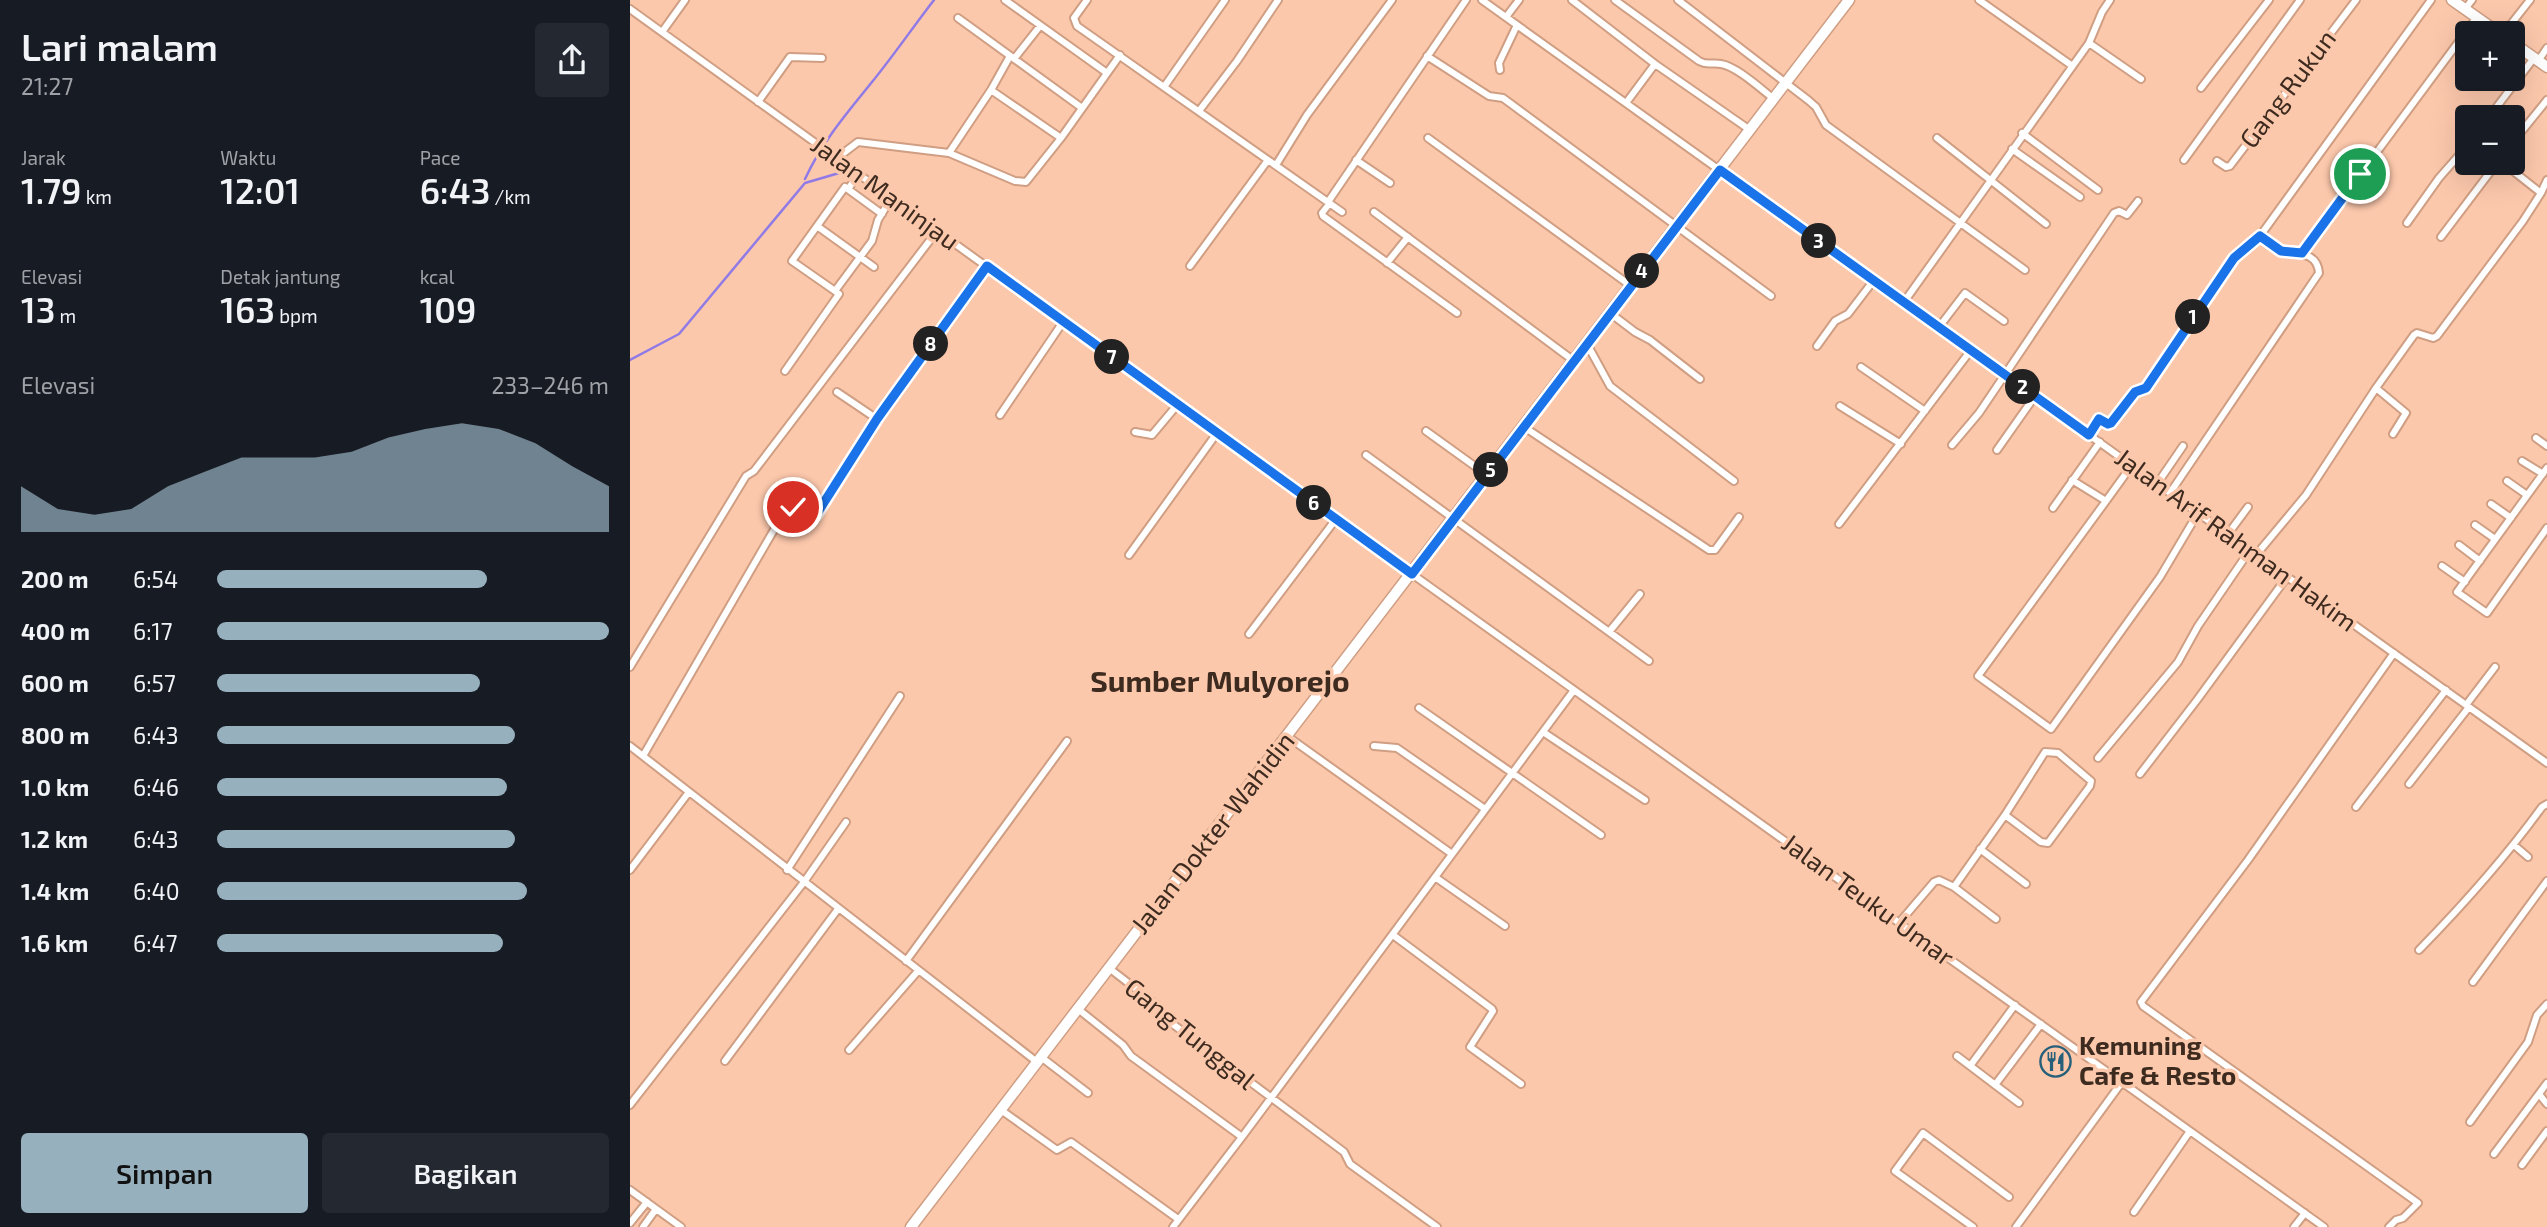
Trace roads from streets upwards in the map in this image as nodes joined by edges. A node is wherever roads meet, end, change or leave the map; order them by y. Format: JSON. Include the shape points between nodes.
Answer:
{"nodes":[{"id":1,"x":685,"y":0,"type":"edge"},
{"id":2,"x":1005,"y":0,"type":"edge"},
{"id":3,"x":1087,"y":0,"type":"edge"},
{"id":4,"x":1225,"y":0,"type":"edge"},
{"id":5,"x":1278,"y":0,"type":"edge"},
{"id":6,"x":1392,"y":0,"type":"edge"},
{"id":7,"x":1466,"y":0,"type":"edge"},
{"id":8,"x":1482,"y":0,"type":"edge"},
{"id":9,"x":1519,"y":0,"type":"edge"},
{"id":10,"x":1572,"y":0,"type":"edge"},
{"id":11,"x":1615,"y":0,"type":"edge"},
{"id":12,"x":1678,"y":0,"type":"edge"},
{"id":13,"x":1848,"y":0,"type":"edge"},
{"id":14,"x":1979,"y":0,"type":"edge"},
{"id":15,"x":2110,"y":0,"type":"edge"},
{"id":16,"x":2269,"y":0,"type":"edge"},
{"id":17,"x":2300,"y":0,"type":"edge"},
{"id":18,"x":2356,"y":0,"type":"edge"},
{"id":19,"x":2431,"y":0,"type":"edge"},
{"id":20,"x":2452,"y":0,"type":"edge"},
{"id":21,"x":2530,"y":0,"type":"edge"},
{"id":22,"x":2468,"y":4,"type":"edge"},
{"id":23,"x":630,"y":9,"type":"edge"},
{"id":24,"x":1506,"y":17,"type":"junction"},
{"id":25,"x":958,"y":18,"type":"dead end"},
{"id":26,"x":2477,"y":18,"type":"junction"},
{"id":27,"x":2482,"y":21,"type":"edge"},
{"id":28,"x":2512,"y":21,"type":"edge"},
{"id":29,"x":1517,"y":25,"type":"junction"},
{"id":30,"x":1040,"y":26,"type":"junction"},
{"id":31,"x":662,"y":32,"type":"junction"},
{"id":32,"x":2089,"y":43,"type":"junction"},
{"id":33,"x":2547,"y":48,"type":"edge"},
{"id":34,"x":2525,"y":51,"type":"edge"},
{"id":35,"x":1120,"y":55,"type":"junction"},
{"id":36,"x":1427,"y":56,"type":"junction"},
{"id":37,"x":822,"y":58,"type":"dead end"},
{"id":38,"x":1012,"y":58,"type":"junction"},
{"id":39,"x":2540,"y":62,"type":"edge"},
{"id":40,"x":1655,"y":64,"type":"junction"},
{"id":41,"x":2071,"y":65,"type":"junction"},
{"id":42,"x":1500,"y":70,"type":"dead end"},
{"id":43,"x":1108,"y":73,"type":"junction"},
{"id":44,"x":2141,"y":79,"type":"dead end"},
{"id":45,"x":1786,"y":83,"type":"junction"},
{"id":46,"x":1164,"y":87,"type":"junction"},
{"id":47,"x":2201,"y":88,"type":"dead end"},
{"id":48,"x":991,"y":90,"type":"junction"},
{"id":49,"x":1774,"y":99,"type":"junction"},
{"id":50,"x":2547,"y":100,"type":"edge"},
{"id":51,"x":758,"y":102,"type":"junction"},
{"id":52,"x":1626,"y":103,"type":"junction"},
{"id":53,"x":2500,"y":105,"type":"edge"},
{"id":54,"x":1082,"y":108,"type":"junction"},
{"id":55,"x":1199,"y":111,"type":"junction"},
{"id":56,"x":2525,"y":127,"type":"edge"},
{"id":57,"x":1750,"y":130,"type":"junction"},
{"id":58,"x":2022,"y":133,"type":"junction"},
{"id":59,"x":1061,"y":138,"type":"junction"},
{"id":60,"x":1428,"y":138,"type":"dead end"},
{"id":61,"x":1937,"y":138,"type":"dead end"},
{"id":62,"x":2012,"y":149,"type":"junction"},
{"id":63,"x":950,"y":153,"type":"junction"},
{"id":64,"x":840,"y":160,"type":"junction"},
{"id":65,"x":1268,"y":160,"type":"junction"},
{"id":66,"x":1356,"y":160,"type":"junction"},
{"id":67,"x":2184,"y":160,"type":"dead end"},
{"id":68,"x":2455,"y":160,"type":"edge"},
{"id":69,"x":2217,"y":162,"type":"dead end"},
{"id":70,"x":1276,"y":165,"type":"junction"},
{"id":71,"x":1720,"y":170,"type":"junction"},
{"id":72,"x":859,"y":174,"type":"junction"},
{"id":73,"x":2488,"y":175,"type":"edge"},
{"id":74,"x":2519,"y":175,"type":"edge"},
{"id":75,"x":1989,"y":180,"type":"junction"},
{"id":76,"x":2547,"y":180,"type":"edge"},
{"id":77,"x":1390,"y":183,"type":"dead end"},
{"id":78,"x":848,"y":189,"type":"junction"},
{"id":79,"x":2098,"y":190,"type":"dead end"},
{"id":80,"x":2541,"y":192,"type":"junction"},
{"id":81,"x":891,"y":197,"type":"junction"},
{"id":82,"x":2080,"y":197,"type":"dead end"},
{"id":83,"x":2138,"y":201,"type":"dead end"},
{"id":84,"x":1329,"y":202,"type":"junction"},
{"id":85,"x":1342,"y":212,"type":"dead end"},
{"id":86,"x":1374,"y":212,"type":"dead end"},
{"id":87,"x":882,"y":214,"type":"junction"},
{"id":88,"x":2407,"y":223,"type":"dead end"},
{"id":89,"x":1959,"y":224,"type":"junction"},
{"id":90,"x":2046,"y":224,"type":"dead end"},
{"id":91,"x":817,"y":226,"type":"junction"},
{"id":92,"x":1676,"y":227,"type":"junction"},
{"id":93,"x":937,"y":230,"type":"junction"},
{"id":94,"x":2260,"y":236,"type":"junction"},
{"id":95,"x":1408,"y":237,"type":"junction"},
{"id":96,"x":2441,"y":237,"type":"dead end"},
{"id":97,"x":2302,"y":253,"type":"junction"},
{"id":98,"x":860,"y":257,"type":"junction"},
{"id":99,"x":1387,"y":263,"type":"junction"},
{"id":100,"x":987,"y":266,"type":"junction"},
{"id":101,"x":874,"y":267,"type":"dead end"},
{"id":102,"x":1190,"y":267,"type":"dead end"},
{"id":103,"x":2025,"y":270,"type":"dead end"},
{"id":104,"x":1874,"y":280,"type":"junction"},
{"id":105,"x":1631,"y":286,"type":"junction"},
{"id":106,"x":835,"y":291,"type":"junction"},
{"id":107,"x":1771,"y":296,"type":"dead end"},
{"id":108,"x":1904,"y":302,"type":"junction"},
{"id":109,"x":1457,"y":313,"type":"dead end"},
{"id":110,"x":1610,"y":313,"type":"junction"},
{"id":111,"x":1063,"y":321,"type":"junction"},
{"id":112,"x":2004,"y":321,"type":"dead end"},
{"id":113,"x":1939,"y":327,"type":"junction"},
{"id":114,"x":1587,"y":344,"type":"junction"},
{"id":115,"x":1818,"y":346,"type":"dead end"},
{"id":116,"x":1971,"y":350,"type":"junction"},
{"id":117,"x":1574,"y":361,"type":"junction"},
{"id":118,"x":1861,"y":367,"type":"dead end"},
{"id":119,"x":785,"y":371,"type":"dead end"},
{"id":120,"x":2004,"y":374,"type":"junction"},
{"id":121,"x":1700,"y":379,"type":"dead end"},
{"id":122,"x":2375,"y":387,"type":"junction"},
{"id":123,"x":837,"y":392,"type":"dead end"},
{"id":124,"x":2035,"y":396,"type":"junction"},
{"id":125,"x":1178,"y":404,"type":"junction"},
{"id":126,"x":1840,"y":407,"type":"dead end"},
{"id":127,"x":1925,"y":411,"type":"junction"},
{"id":128,"x":1000,"y":415,"type":"dead end"},
{"id":129,"x":877,"y":419,"type":"junction"},
{"id":130,"x":1524,"y":427,"type":"junction"},
{"id":131,"x":1426,"y":431,"type":"dead end"},
{"id":132,"x":1135,"y":432,"type":"dead end"},
{"id":133,"x":1217,"y":433,"type":"junction"},
{"id":134,"x":2393,"y":434,"type":"dead end"},
{"id":135,"x":2089,"y":435,"type":"junction"},
{"id":136,"x":2536,"y":438,"type":"dead end"},
{"id":137,"x":2099,"y":442,"type":"junction"},
{"id":138,"x":1901,"y":444,"type":"junction"},
{"id":139,"x":1952,"y":444,"type":"dead end"},
{"id":140,"x":2183,"y":446,"type":"dead end"},
{"id":141,"x":2547,"y":446,"type":"edge"},
{"id":142,"x":1997,"y":450,"type":"dead end"},
{"id":143,"x":1366,"y":456,"type":"dead end"},
{"id":144,"x":2522,"y":461,"type":"dead end"},
{"id":145,"x":2132,"y":466,"type":"junction"},
{"id":146,"x":2545,"y":471,"type":"edge"},
{"id":147,"x":1487,"y":475,"type":"junction"},
{"id":148,"x":2072,"y":480,"type":"junction"},
{"id":149,"x":1734,"y":481,"type":"dead end"},
{"id":150,"x":2507,"y":481,"type":"dead end"},
{"id":151,"x":2157,"y":484,"type":"junction"},
{"id":152,"x":2170,"y":493,"type":"junction"},
{"id":153,"x":2527,"y":495,"type":"junction"},
{"id":154,"x":2106,"y":501,"type":"junction"},
{"id":155,"x":2491,"y":504,"type":"dead end"},
{"id":156,"x":2248,"y":507,"type":"dead end"},
{"id":157,"x":2053,"y":508,"type":"dead end"},
{"id":158,"x":2198,"y":513,"type":"junction"},
{"id":159,"x":1739,"y":517,"type":"dead end"},
{"id":160,"x":1454,"y":518,"type":"junction"},
{"id":161,"x":2511,"y":518,"type":"junction"},
{"id":162,"x":1336,"y":519,"type":"junction"},
{"id":163,"x":1839,"y":524,"type":"dead end"},
{"id":164,"x":2475,"y":525,"type":"dead end"},
{"id":165,"x":2547,"y":528,"type":"edge"},
{"id":166,"x":2228,"y":534,"type":"junction"},
{"id":167,"x":2495,"y":539,"type":"junction"},
{"id":168,"x":2459,"y":545,"type":"dead end"},
{"id":169,"x":2250,"y":550,"type":"junction"},
{"id":170,"x":1129,"y":555,"type":"dead end"},
{"id":171,"x":2256,"y":555,"type":"junction"},
{"id":172,"x":2480,"y":561,"type":"junction"},
{"id":173,"x":2442,"y":566,"type":"dead end"},
{"id":174,"x":1412,"y":574,"type":"junction"},
{"id":175,"x":2287,"y":577,"type":"junction"},
{"id":176,"x":2465,"y":582,"type":"junction"},
{"id":177,"x":1640,"y":594,"type":"dead end"},
{"id":178,"x":1609,"y":632,"type":"junction"},
{"id":179,"x":1249,"y":634,"type":"dead end"},
{"id":180,"x":2394,"y":653,"type":"junction"},
{"id":181,"x":1649,"y":661,"type":"dead end"},
{"id":182,"x":630,"y":667,"type":"edge"},
{"id":183,"x":2495,"y":667,"type":"dead end"},
{"id":184,"x":1574,"y":690,"type":"junction"},
{"id":185,"x":2446,"y":691,"type":"junction"},
{"id":186,"x":900,"y":696,"type":"dead end"},
{"id":187,"x":2468,"y":706,"type":"junction"},
{"id":188,"x":1419,"y":708,"type":"dead end"},
{"id":189,"x":1543,"y":732,"type":"junction"},
{"id":190,"x":1287,"y":736,"type":"junction"},
{"id":191,"x":1067,"y":741,"type":"dead end"},
{"id":192,"x":630,"y":746,"type":"edge"},
{"id":193,"x":1374,"y":746,"type":"dead end"},
{"id":194,"x":643,"y":756,"type":"junction"},
{"id":195,"x":2098,"y":758,"type":"dead end"},
{"id":196,"x":2547,"y":763,"type":"edge"},
{"id":197,"x":1513,"y":772,"type":"junction"},
{"id":198,"x":2140,"y":774,"type":"dead end"},
{"id":199,"x":2409,"y":785,"type":"dead end"},
{"id":200,"x":689,"y":792,"type":"junction"},
{"id":201,"x":1645,"y":800,"type":"dead end"},
{"id":202,"x":2547,"y":804,"type":"edge"},
{"id":203,"x":2356,"y":807,"type":"dead end"},
{"id":204,"x":1485,"y":809,"type":"junction"},
{"id":205,"x":2005,"y":815,"type":"junction"},
{"id":206,"x":846,"y":822,"type":"dead end"},
{"id":207,"x":1601,"y":835,"type":"dead end"},
{"id":208,"x":2514,"y":845,"type":"junction"},
{"id":209,"x":1980,"y":849,"type":"junction"},
{"id":210,"x":1452,"y":854,"type":"junction"},
{"id":211,"x":2529,"y":857,"type":"dead end"},
{"id":212,"x":630,"y":870,"type":"edge"},
{"id":213,"x":787,"y":870,"type":"junction"},
{"id":214,"x":1436,"y":877,"type":"junction"},
{"id":215,"x":2547,"y":881,"type":"edge"},
{"id":216,"x":804,"y":882,"type":"junction"},
{"id":217,"x":2026,"y":884,"type":"dead end"},
{"id":218,"x":1954,"y":887,"type":"junction"},
{"id":219,"x":838,"y":909,"type":"junction"},
{"id":220,"x":1996,"y":919,"type":"dead end"},
{"id":221,"x":1899,"y":923,"type":"junction"},
{"id":222,"x":1506,"y":926,"type":"dead end"},
{"id":223,"x":1392,"y":935,"type":"junction"},
{"id":224,"x":2419,"y":950,"type":"dead end"},
{"id":225,"x":906,"y":961,"type":"junction"},
{"id":226,"x":1109,"y":968,"type":"junction"},
{"id":227,"x":918,"y":971,"type":"junction"},
{"id":228,"x":2473,"y":982,"type":"dead end"},
{"id":229,"x":2547,"y":1004,"type":"edge"},
{"id":230,"x":2015,"y":1006,"type":"junction"},
{"id":231,"x":1078,"y":1009,"type":"junction"},
{"id":232,"x":2041,"y":1024,"type":"junction"},
{"id":233,"x":849,"y":1051,"type":"dead end"},
{"id":234,"x":1956,"y":1056,"type":"dead end"},
{"id":235,"x":1039,"y":1060,"type":"junction"},
{"id":236,"x":725,"y":1061,"type":"dead end"},
{"id":237,"x":1970,"y":1066,"type":"junction"},
{"id":238,"x":2122,"y":1082,"type":"junction"},
{"id":239,"x":2547,"y":1083,"type":"edge"},
{"id":240,"x":1521,"y":1084,"type":"dead end"},
{"id":241,"x":1995,"y":1085,"type":"junction"},
{"id":242,"x":1088,"y":1093,"type":"dead end"},
{"id":243,"x":2539,"y":1094,"type":"junction"},
{"id":244,"x":1271,"y":1099,"type":"junction"},
{"id":245,"x":2019,"y":1103,"type":"dead end"},
{"id":246,"x":2547,"y":1104,"type":"edge"},
{"id":247,"x":630,"y":1105,"type":"edge"},
{"id":248,"x":1001,"y":1110,"type":"junction"},
{"id":249,"x":2470,"y":1122,"type":"dead end"},
{"id":250,"x":2190,"y":1131,"type":"junction"},
{"id":251,"x":2547,"y":1131,"type":"edge"},
{"id":252,"x":1242,"y":1137,"type":"junction"},
{"id":253,"x":2494,"y":1154,"type":"dead end"},
{"id":254,"x":2522,"y":1165,"type":"dead end"},
{"id":255,"x":630,"y":1190,"type":"edge"},
{"id":256,"x":2009,"y":1197,"type":"dead end"},
{"id":257,"x":647,"y":1202,"type":"junction"},
{"id":258,"x":656,"y":1209,"type":"junction"},
{"id":259,"x":2134,"y":1212,"type":"dead end"},
{"id":260,"x":2305,"y":1213,"type":"junction"},
{"id":261,"x":1178,"y":1220,"type":"junction"},
{"id":262,"x":630,"y":1223,"type":"edge"},
{"id":263,"x":643,"y":1227,"type":"edge"},
{"id":264,"x":681,"y":1227,"type":"edge"},
{"id":265,"x":911,"y":1227,"type":"edge"},
{"id":266,"x":1172,"y":1227,"type":"edge"},
{"id":267,"x":1437,"y":1227,"type":"edge"},
{"id":268,"x":1973,"y":1227,"type":"edge"},
{"id":269,"x":2016,"y":1227,"type":"edge"},
{"id":270,"x":2294,"y":1227,"type":"edge"},
{"id":271,"x":2324,"y":1227,"type":"edge"},
{"id":272,"x":2389,"y":1227,"type":"edge"}],
"edges":[{"from":1,"to":31,"type":"street"},
{"from":2,"to":30,"type":"street"},
{"from":3,"to":35,"type":"street","via":[[1074,18],[1075,24]]},
{"from":4,"to":46,"type":"street"},
{"from":5,"to":55,"type":"street"},
{"from":6,"to":70,"type":"street"},
{"from":7,"to":36,"type":"street"},
{"from":8,"to":24,"type":"street","name":"Jalan Arif Rahman Hakim"},
{"from":9,"to":24,"type":"street"},
{"from":10,"to":40,"type":"street"},
{"from":11,"to":49,"type":"street","via":[[1699,61],[1720,63]]},
{"from":12,"to":45,"type":"street"},
{"from":13,"to":45,"type":"street","name":"Jalan Dokter Wahidin"},
{"from":14,"to":41,"type":"street"},
{"from":15,"to":32,"type":"street"},
{"from":16,"to":47,"type":"street"},
{"from":17,"to":67,"type":"street"},
{"from":18,"to":69,"type":"street","name":"Gang Rukun","via":[[2230,166]]},
{"from":19,"to":94,"type":"street"},
{"from":20,"to":22,"type":"street"},
{"from":21,"to":28,"type":"street"},
{"from":22,"to":26,"type":"street"},
{"from":23,"to":31,"type":"street","name":"Jalan Maninjau"},
{"from":24,"to":29,"type":"street","name":"Jalan Arif Rahman Hakim"},
{"from":25,"to":38,"type":"street"},
{"from":26,"to":27,"type":"street"},
{"from":26,"to":97,"type":"street"},
{"from":29,"to":42,"type":"street"},
{"from":29,"to":52,"type":"street","name":"Jalan Arif Rahman Hakim"},
{"from":30,"to":38,"type":"street"},
{"from":30,"to":43,"type":"street"},
{"from":31,"to":51,"type":"street","name":"Jalan Maninjau"},
{"from":32,"to":41,"type":"street"},
{"from":32,"to":44,"type":"street"},
{"from":33,"to":39,"type":"street"},
{"from":34,"to":39,"type":"street"},
{"from":35,"to":43,"type":"street"},
{"from":35,"to":46,"type":"street"},
{"from":36,"to":66,"type":"street"},
{"from":36,"to":92,"type":"street","via":[[1489,96],[1503,98]]},
{"from":37,"to":51,"type":"street","via":[[790,57]]},
{"from":38,"to":48,"type":"street"},
{"from":38,"to":54,"type":"street"},
{"from":39,"to":53,"type":"street"},
{"from":40,"to":52,"type":"street"},
{"from":40,"to":57,"type":"street"},
{"from":41,"to":58,"type":"street"},
{"from":43,"to":54,"type":"street"},
{"from":45,"to":49,"type":"street","name":"Jalan Dokter Wahidin"},
{"from":45,"to":89,"type":"street","via":[[1816,107],[1826,125]]},
{"from":46,"to":55,"type":"street"},
{"from":48,"to":59,"type":"street"},
{"from":48,"to":63,"type":"street"},
{"from":49,"to":57,"type":"street","name":"Jalan Dokter Wahidin"},
{"from":50,"to":56,"type":"street"},
{"from":51,"to":64,"type":"street","name":"Jalan Maninjau"},
{"from":52,"to":71,"type":"street","name":"Jalan Arif Rahman Hakim"},
{"from":54,"to":59,"type":"street"},
{"from":55,"to":65,"type":"street"},
{"from":57,"to":71,"type":"street","name":"Jalan Dokter Wahidin"},
{"from":58,"to":62,"type":"street"},
{"from":58,"to":79,"type":"street"},
{"from":59,"to":63,"type":"street","via":[[1023,183]]},
{"from":60,"to":105,"type":"street"},
{"from":61,"to":75,"type":"street"},
{"from":62,"to":75,"type":"street"},
{"from":62,"to":82,"type":"street"},
{"from":63,"to":64,"type":"street","via":[[858,142]]},
{"from":64,"to":72,"type":"street","name":"Jalan Maninjau"},
{"from":65,"to":70,"type":"street"},
{"from":65,"to":102,"type":"street"},
{"from":66,"to":77,"type":"street"},
{"from":66,"to":84,"type":"street"},
{"from":68,"to":88,"type":"street"},
{"from":70,"to":84,"type":"street"},
{"from":71,"to":92,"type":"street","name":"Jalan Dokter Wahidin"},
{"from":71,"to":104,"type":"street","name":"Jalan Arif Rahman Hakim"},
{"from":72,"to":78,"type":"street"},
{"from":72,"to":81,"type":"street","name":"Jalan Maninjau"},
{"from":73,"to":96,"type":"street"},
{"from":74,"to":80,"type":"street"},
{"from":75,"to":89,"type":"street"},
{"from":75,"to":90,"type":"street"},
{"from":76,"to":80,"type":"street"},
{"from":78,"to":87,"type":"street"},
{"from":78,"to":91,"type":"street","via":[[845,187]]},
{"from":80,"to":122,"type":"street","via":[[2437,336],[2414,335]]},
{"from":81,"to":87,"type":"street"},
{"from":81,"to":93,"type":"street","name":"Jalan Maninjau"},
{"from":83,"to":120,"type":"street","via":[[2127,215],[2115,214]]},
{"from":84,"to":85,"type":"street"},
{"from":84,"to":99,"type":"street","via":[[1323,216]]},
{"from":86,"to":95,"type":"street"},
{"from":87,"to":98,"type":"street"},
{"from":89,"to":103,"type":"street"},
{"from":89,"to":108,"type":"street"},
{"from":91,"to":98,"type":"street"},
{"from":91,"to":106,"type":"street","via":[[792,261]]},
{"from":92,"to":105,"type":"street","name":"Jalan Dokter Wahidin"},
{"from":92,"to":107,"type":"street"},
{"from":93,"to":100,"type":"street","name":"Jalan Maninjau"},
{"from":93,"to":182,"type":"street","via":[[746,476]]},
{"from":94,"to":97,"type":"street","via":[[2281,251]]},
{"from":94,"to":135,"type":"street","via":[[2234,258],[2146,388],[2135,392],[2111,423],[2099,419]]},
{"from":95,"to":99,"type":"street"},
{"from":95,"to":117,"type":"street"},
{"from":97,"to":152,"type":"street","via":[[2314,261],[2319,273]]},
{"from":98,"to":101,"type":"street"},
{"from":98,"to":106,"type":"street"},
{"from":99,"to":109,"type":"street"},
{"from":100,"to":111,"type":"street","name":"Jalan Maninjau"},
{"from":100,"to":129,"type":"street"},
{"from":104,"to":108,"type":"street","name":"Jalan Arif Rahman Hakim"},
{"from":104,"to":115,"type":"street"},
{"from":105,"to":110,"type":"street","name":"Jalan Dokter Wahidin"},
{"from":106,"to":119,"type":"street","via":[[839,294]]},
{"from":108,"to":113,"type":"street","name":"Jalan Arif Rahman Hakim"},
{"from":110,"to":114,"type":"street","name":"Jalan Dokter Wahidin"},
{"from":110,"to":121,"type":"street"},
{"from":111,"to":125,"type":"street","name":"Jalan Maninjau"},
{"from":111,"to":128,"type":"street"},
{"from":112,"to":113,"type":"street","via":[[1965,293]]},
{"from":113,"to":116,"type":"street","name":"Jalan Arif Rahman Hakim"},
{"from":114,"to":117,"type":"street","name":"Jalan Dokter Wahidin"},
{"from":114,"to":149,"type":"street","via":[[1610,386]]},
{"from":116,"to":120,"type":"street","name":"Jalan Arif Rahman Hakim"},
{"from":116,"to":127,"type":"street"},
{"from":117,"to":130,"type":"street","name":"Jalan Dokter Wahidin"},
{"from":118,"to":127,"type":"street"},
{"from":120,"to":124,"type":"street","name":"Jalan Arif Rahman Hakim"},
{"from":120,"to":139,"type":"street"},
{"from":122,"to":134,"type":"street","via":[[2406,413]]},
{"from":122,"to":171,"type":"street","via":[[2305,495]]},
{"from":123,"to":129,"type":"street"},
{"from":124,"to":135,"type":"street","name":"Jalan Arif Rahman Hakim"},
{"from":124,"to":142,"type":"street"},
{"from":125,"to":132,"type":"street","via":[[1153,434]]},
{"from":125,"to":133,"type":"street","name":"Jalan Maninjau"},
{"from":126,"to":138,"type":"street"},
{"from":127,"to":138,"type":"street"},
{"from":129,"to":194,"type":"street","via":[[814,517],[793,507],[786,509]]},
{"from":130,"to":147,"type":"street","name":"Jalan Dokter Wahidin"},
{"from":130,"to":159,"type":"street","via":[[1709,550],[1715,550]]},
{"from":131,"to":147,"type":"street"},
{"from":133,"to":162,"type":"street","name":"Jalan Maninjau"},
{"from":133,"to":170,"type":"street"},
{"from":135,"to":137,"type":"street","name":"Jalan Arif Rahman Hakim"},
{"from":136,"to":141,"type":"street"},
{"from":137,"to":145,"type":"street","name":"Jalan Arif Rahman Hakim"},
{"from":137,"to":148,"type":"street"},
{"from":138,"to":163,"type":"street"},
{"from":140,"to":151,"type":"street"},
{"from":143,"to":160,"type":"street"},
{"from":144,"to":146,"type":"street"},
{"from":145,"to":151,"type":"street","name":"Jalan Arif Rahman Hakim"},
{"from":145,"to":154,"type":"street"},
{"from":146,"to":153,"type":"street"},
{"from":147,"to":160,"type":"street","name":"Jalan Dokter Wahidin"},
{"from":148,"to":154,"type":"street"},
{"from":148,"to":157,"type":"street"},
{"from":150,"to":153,"type":"street"},
{"from":151,"to":152,"type":"street","name":"Jalan Arif Rahman Hakim"},
{"from":152,"to":158,"type":"street","name":"Jalan Arif Rahman Hakim"},
{"from":153,"to":161,"type":"street"},
{"from":154,"to":158,"type":"street","via":[[1979,676],[2051,729],[2152,587]]},
{"from":155,"to":161,"type":"street"},
{"from":156,"to":166,"type":"street"},
{"from":158,"to":166,"type":"street","name":"Jalan Arif Rahman Hakim"},
{"from":160,"to":174,"type":"street","name":"Jalan Dokter Wahidin"},
{"from":160,"to":178,"type":"street"},
{"from":161,"to":167,"type":"street"},
{"from":162,"to":174,"type":"street","name":"Jalan Maninjau"},
{"from":162,"to":179,"type":"street"},
{"from":164,"to":167,"type":"street"},
{"from":165,"to":176,"type":"street","via":[[2487,613],[2458,592]]},
{"from":166,"to":169,"type":"street","name":"Jalan Arif Rahman Hakim"},
{"from":167,"to":172,"type":"street"},
{"from":168,"to":172,"type":"street"},
{"from":169,"to":171,"type":"street","name":"Jalan Arif Rahman Hakim"},
{"from":169,"to":195,"type":"street","via":[[2178,662]]},
{"from":171,"to":175,"type":"street","name":"Jalan Arif Rahman Hakim"},
{"from":172,"to":176,"type":"street"},
{"from":173,"to":176,"type":"street"},
{"from":174,"to":184,"type":"street","name":"Jalan Teuku Umar"},
{"from":174,"to":190,"type":"street","name":"Jalan Dokter Wahidin"},
{"from":175,"to":180,"type":"street","name":"Jalan Arif Rahman Hakim"},
{"from":175,"to":198,"type":"street"},
{"from":177,"to":178,"type":"street"},
{"from":178,"to":181,"type":"street"},
{"from":180,"to":185,"type":"street","name":"Jalan Arif Rahman Hakim"},
{"from":180,"to":272,"type":"street","via":[[2142,1004],[2418,1203]]},
{"from":183,"to":187,"type":"street"},
{"from":184,"to":189,"type":"street"},
{"from":184,"to":221,"type":"street","name":"Jalan Teuku Umar"},
{"from":185,"to":187,"type":"street","name":"Jalan Arif Rahman Hakim"},
{"from":185,"to":203,"type":"street"},
{"from":186,"to":213,"type":"street"},
{"from":187,"to":196,"type":"street","name":"Jalan Arif Rahman Hakim"},
{"from":187,"to":199,"type":"street"},
{"from":188,"to":197,"type":"street"},
{"from":189,"to":197,"type":"street"},
{"from":189,"to":201,"type":"street"},
{"from":190,"to":210,"type":"street"},
{"from":190,"to":226,"type":"street","name":"Jalan Dokter Wahidin"},
{"from":191,"to":225,"type":"street"},
{"from":192,"to":194,"type":"street"},
{"from":193,"to":204,"type":"street","via":[[1396,748]]},
{"from":194,"to":200,"type":"street"},
{"from":197,"to":204,"type":"street"},
{"from":197,"to":207,"type":"street"},
{"from":200,"to":212,"type":"street"},
{"from":200,"to":213,"type":"street"},
{"from":202,"to":208,"type":"street"},
{"from":204,"to":210,"type":"street"},
{"from":205,"to":205,"type":"street","via":[[2048,843],[2091,781],[2058,753],[2045,752]]},
{"from":205,"to":209,"type":"street"},
{"from":206,"to":216,"type":"street"},
{"from":208,"to":211,"type":"street"},
{"from":208,"to":224,"type":"street"},
{"from":209,"to":217,"type":"street"},
{"from":209,"to":218,"type":"street"},
{"from":210,"to":214,"type":"street"},
{"from":213,"to":216,"type":"street"},
{"from":214,"to":222,"type":"street"},
{"from":214,"to":223,"type":"street"},
{"from":215,"to":228,"type":"street"},
{"from":216,"to":219,"type":"street"},
{"from":216,"to":247,"type":"street"},
{"from":218,"to":220,"type":"street"},
{"from":218,"to":221,"type":"street","via":[[1934,882]]},
{"from":219,"to":225,"type":"street"},
{"from":219,"to":236,"type":"street"},
{"from":221,"to":230,"type":"street","name":"Jalan Teuku Umar"},
{"from":223,"to":240,"type":"street","via":[[1492,1009],[1470,1047]]},
{"from":223,"to":244,"type":"street"},
{"from":225,"to":227,"type":"street"},
{"from":226,"to":231,"type":"street","name":"Jalan Dokter Wahidin"},
{"from":226,"to":244,"type":"street","name":"Gang Tunggal","via":[[1158,1006],[1162,1016]]},
{"from":227,"to":233,"type":"street"},
{"from":227,"to":235,"type":"street"},
{"from":229,"to":249,"type":"street","via":[[2528,1042]]},
{"from":230,"to":232,"type":"street","name":"Jalan Teuku Umar"},
{"from":230,"to":237,"type":"street"},
{"from":231,"to":235,"type":"street","name":"Jalan Dokter Wahidin"},
{"from":231,"to":252,"type":"street","via":[[1131,1056]]},
{"from":232,"to":238,"type":"street","name":"Jalan Teuku Umar"},
{"from":232,"to":241,"type":"street"},
{"from":234,"to":237,"type":"street"},
{"from":235,"to":242,"type":"street"},
{"from":235,"to":248,"type":"street","name":"Jalan Dokter Wahidin"},
{"from":237,"to":241,"type":"street"},
{"from":238,"to":250,"type":"street","name":"Jalan Teuku Umar"},
{"from":238,"to":269,"type":"street"},
{"from":239,"to":243,"type":"street"},
{"from":241,"to":245,"type":"street"},
{"from":243,"to":246,"type":"street"},
{"from":243,"to":253,"type":"street"},
{"from":244,"to":252,"type":"street"},
{"from":244,"to":267,"type":"street","name":"Gang Tunggal"},
{"from":248,"to":261,"type":"street","via":[[1057,1150],[1071,1142]]},
{"from":248,"to":265,"type":"street","name":"Jalan Dokter Wahidin"},
{"from":250,"to":259,"type":"street"},
{"from":250,"to":260,"type":"street","name":"Jalan Teuku Umar"},
{"from":251,"to":254,"type":"street"},
{"from":252,"to":261,"type":"street"},
{"from":255,"to":257,"type":"street"},
{"from":256,"to":268,"type":"street","via":[[1923,1133],[1895,1171]]},
{"from":257,"to":258,"type":"street"},
{"from":257,"to":262,"type":"street"},
{"from":258,"to":263,"type":"street"},
{"from":258,"to":264,"type":"street"},
{"from":260,"to":270,"type":"street"},
{"from":260,"to":271,"type":"street","name":"Jalan Teuku Umar"},
{"from":261,"to":266,"type":"street"}]}
